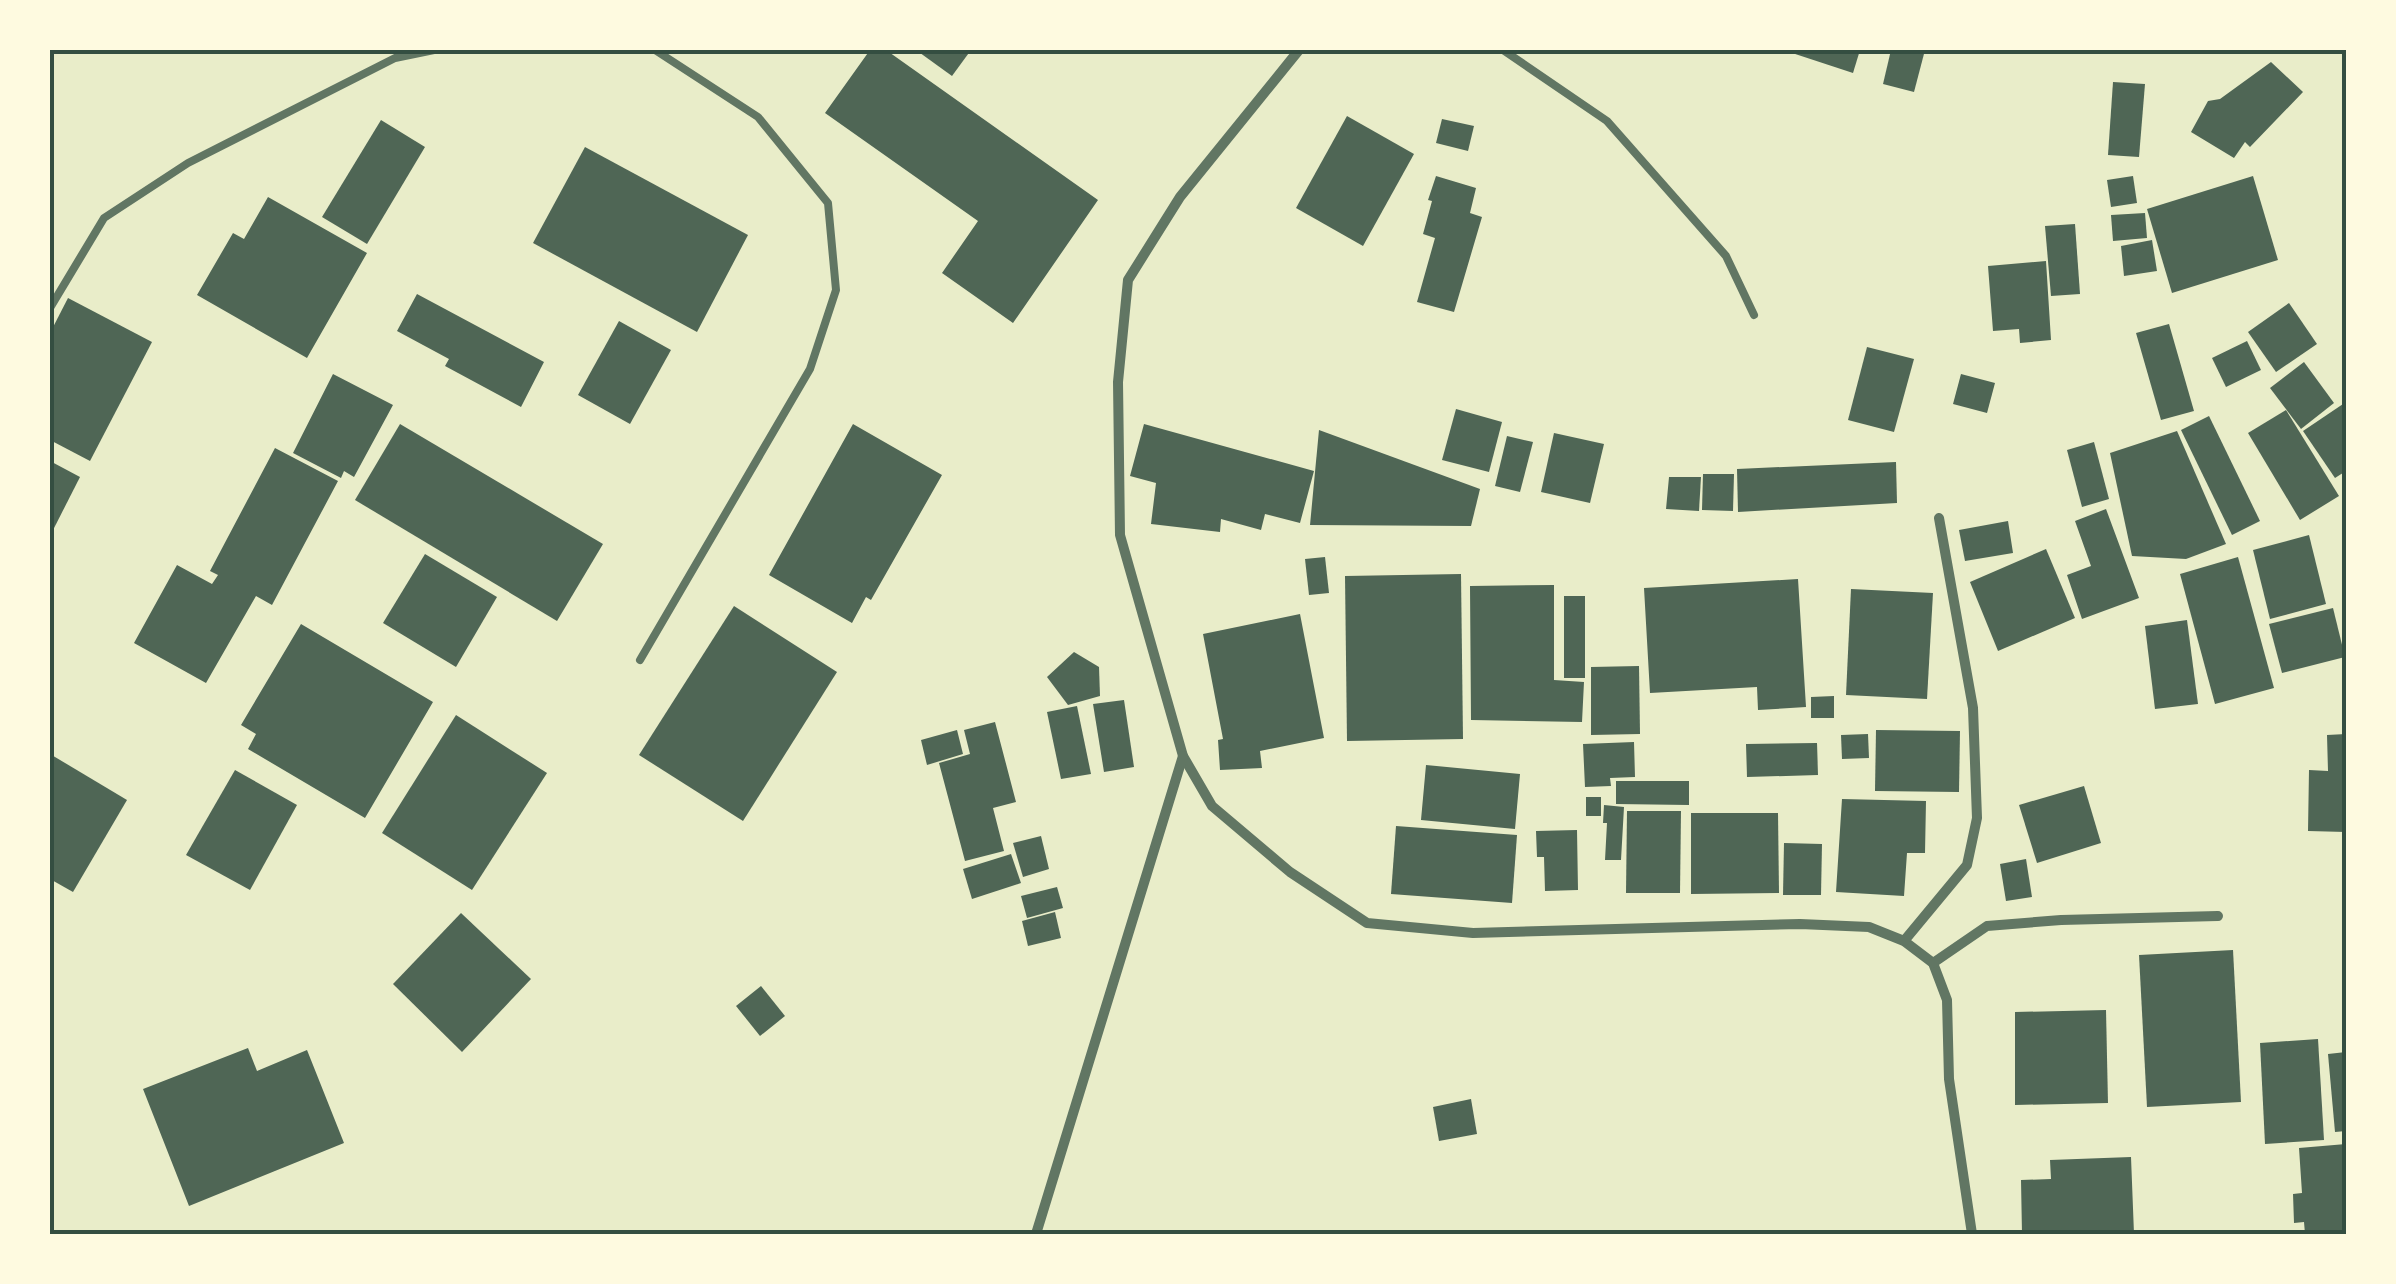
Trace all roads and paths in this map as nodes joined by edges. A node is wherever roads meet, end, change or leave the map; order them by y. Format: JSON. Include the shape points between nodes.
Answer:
{"nodes":[{"id":1,"x":434,"y":50,"type":"edge"},
{"id":2,"x":655,"y":50,"type":"edge"},
{"id":3,"x":1299,"y":50,"type":"edge"},
{"id":4,"x":1503,"y":50,"type":"edge"},
{"id":5,"x":50,"y":308,"type":"edge"},
{"id":6,"x":1754,"y":315,"type":"dead end"},
{"id":7,"x":1939,"y":518,"type":"dead end"},
{"id":8,"x":640,"y":660,"type":"dead end"},
{"id":9,"x":1182,"y":756,"type":"junction"},
{"id":10,"x":2218,"y":916,"type":"dead end"},
{"id":11,"x":1904,"y":941,"type":"junction"},
{"id":12,"x":1933,"y":963,"type":"junction"},
{"id":13,"x":1036,"y":1234,"type":"edge"},
{"id":14,"x":1972,"y":1234,"type":"edge"}],
"edges":[{"from":1,"to":5,"type":"lane","via":[[395,58],[188,163],[104,218]]},
{"from":2,"to":8,"type":"lane","via":[[758,117],[828,203],[836,290],[810,369]]},
{"from":3,"to":9,"type":"street","via":[[1180,197],[1128,280],[1118,382],[1120,535]]},
{"from":4,"to":6,"type":"lane","via":[[1606,121],[1726,256]]},
{"from":7,"to":11,"type":"street","via":[[1972,708],[1978,818],[1967,865]]},
{"from":9,"to":11,"type":"street","via":[[1212,806],[1290,872],[1367,924],[1473,932],[1869,926]]},
{"from":9,"to":13,"type":"street"},
{"from":10,"to":12,"type":"street","via":[[1988,926]]},
{"from":11,"to":12,"type":"street"},
{"from":12,"to":14,"type":"street","via":[[1947,1000],[1949,1079]]}]}
